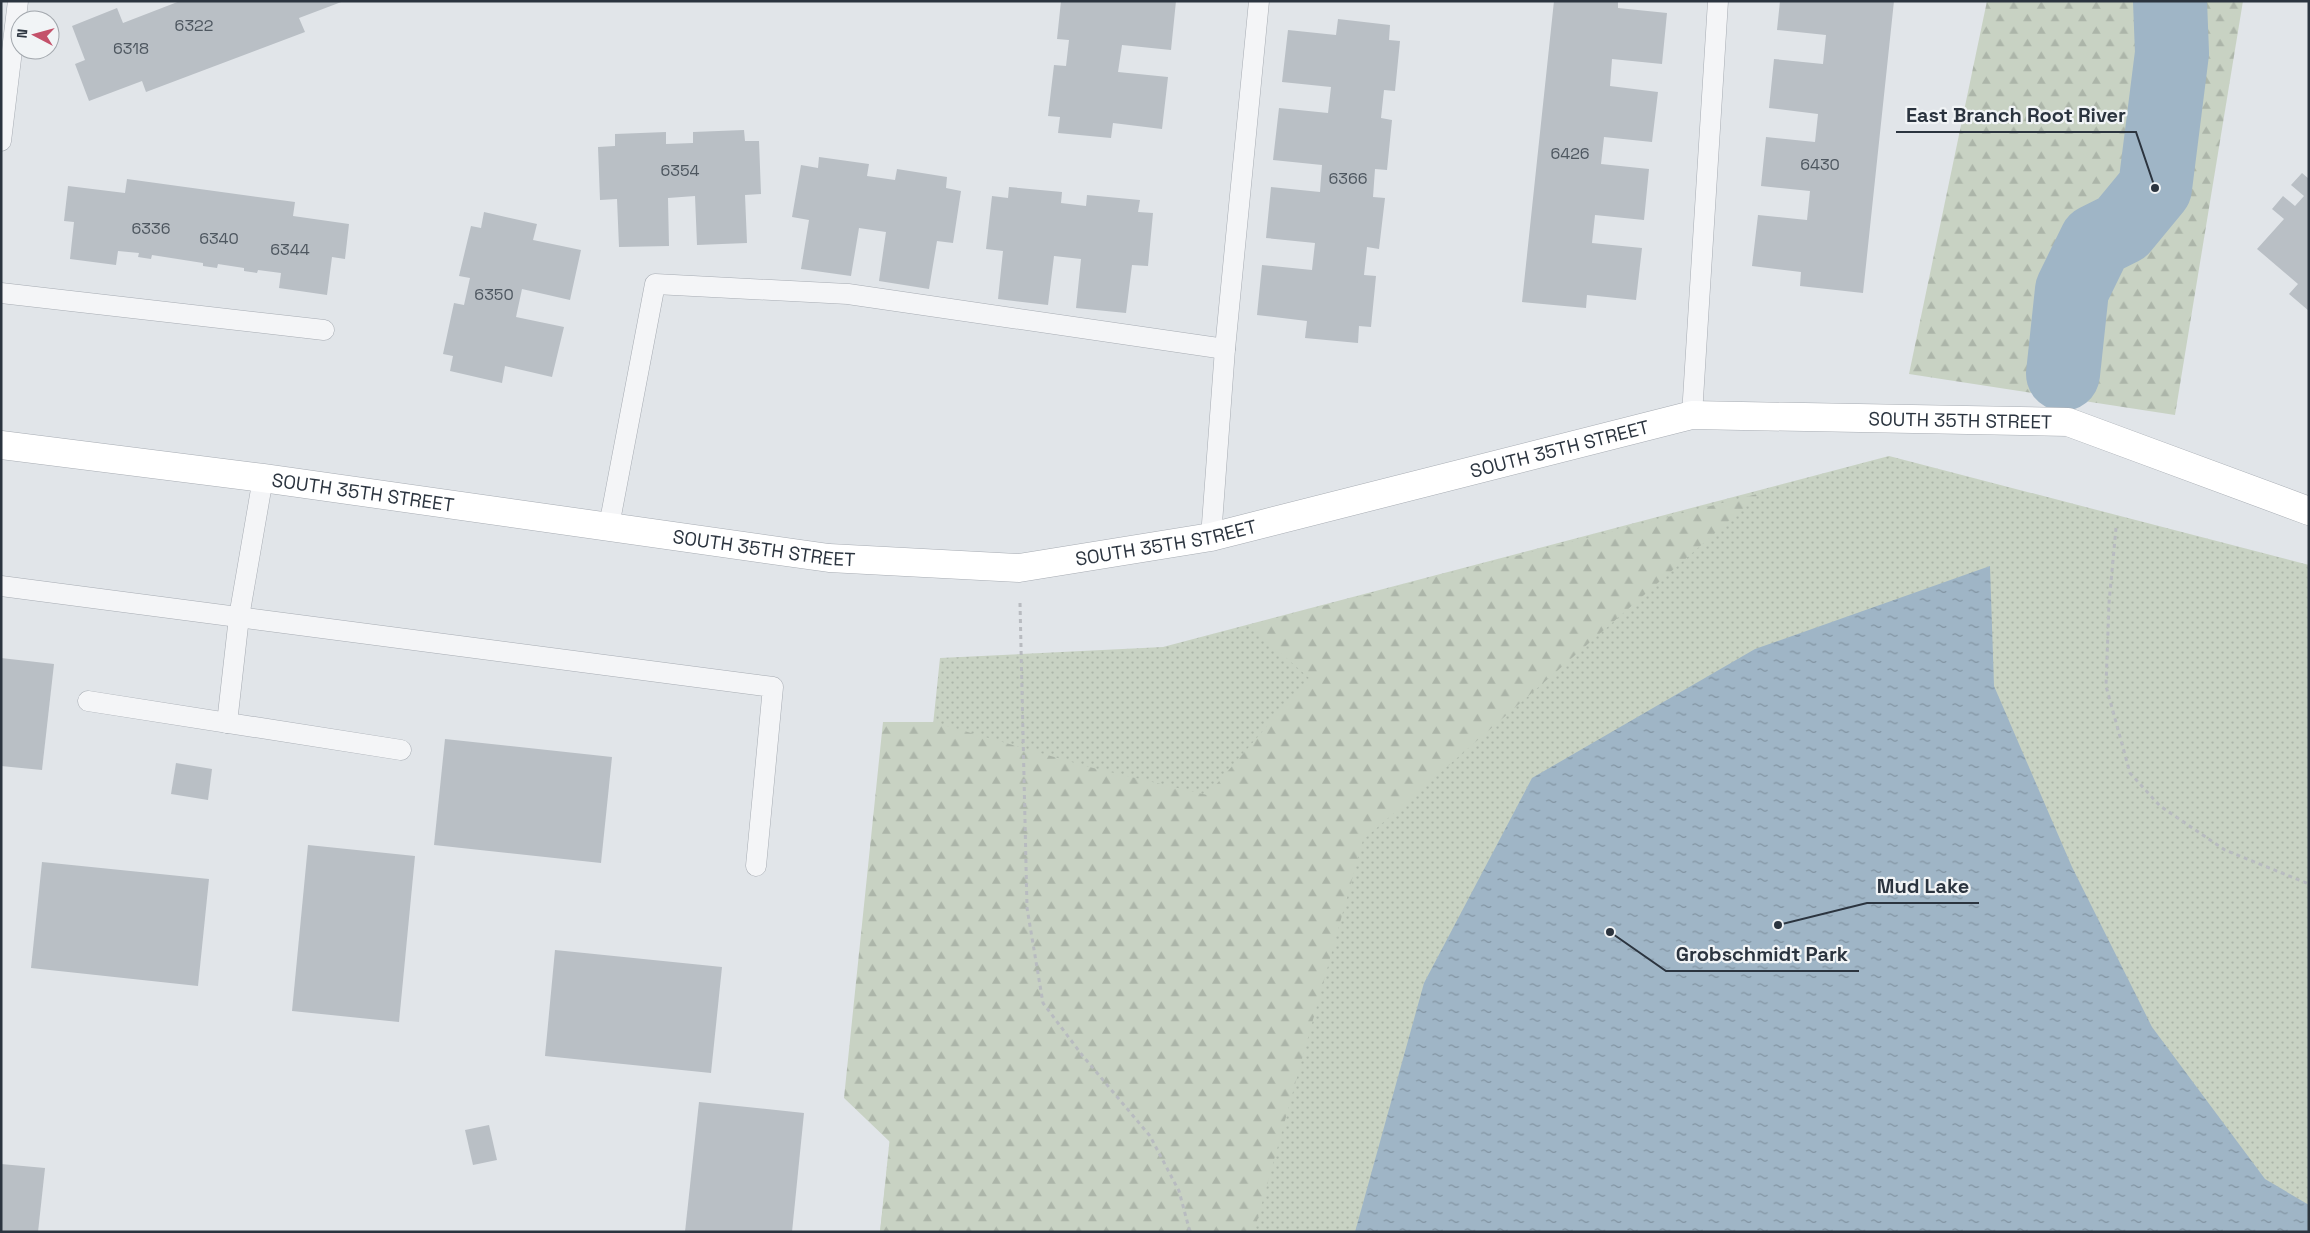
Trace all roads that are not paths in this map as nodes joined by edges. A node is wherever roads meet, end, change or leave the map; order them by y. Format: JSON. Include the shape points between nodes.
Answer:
{"nodes":[{"id":1,"x":18,"y":1,"type":"edge"},
{"id":2,"x":1259,"y":1,"type":"edge"},
{"id":3,"x":1718,"y":1,"type":"edge"},
{"id":4,"x":1,"y":141,"type":"edge"},
{"id":5,"x":1,"y":294,"type":"edge"},
{"id":6,"x":324,"y":330,"type":"dead end"},
{"id":7,"x":1225,"y":349,"type":"junction"},
{"id":8,"x":1692,"y":414,"type":"junction"},
{"id":9,"x":1,"y":445,"type":"edge"},
{"id":10,"x":262,"y":478,"type":"junction"},
{"id":11,"x":2309,"y":511,"type":"edge"},
{"id":12,"x":609,"y":526,"type":"junction"},
{"id":13,"x":1210,"y":537,"type":"junction"},
{"id":14,"x":1,"y":586,"type":"edge"},
{"id":15,"x":239,"y":617,"type":"junction"},
{"id":16,"x":88,"y":701,"type":"dead end"},
{"id":17,"x":226,"y":723,"type":"junction"},
{"id":18,"x":401,"y":750,"type":"dead end"},
{"id":19,"x":756,"y":866,"type":"dead end"}],
"edges":[{"from":1,"to":4,"type":"lane"},
{"from":2,"to":7,"type":"lane"},
{"from":3,"to":8,"type":"lane"},
{"from":5,"to":6,"type":"lane"},
{"from":7,"to":12,"type":"lane","via":[[848,294],[655,284]]},
{"from":7,"to":13,"type":"lane"},
{"from":8,"to":11,"type":"street","name":"SOUTH 35TH STREET","via":[[2068,422]]},
{"from":8,"to":13,"type":"street","name":"SOUTH 35TH STREET"},
{"from":9,"to":10,"type":"street","name":"SOUTH 35TH STREET"},
{"from":10,"to":12,"type":"street","name":"SOUTH 35TH STREET"},
{"from":10,"to":15,"type":"lane"},
{"from":12,"to":13,"type":"street","name":"SOUTH 35TH STREET","via":[[829,558],[1020,568]]},
{"from":14,"to":15,"type":"lane"},
{"from":15,"to":17,"type":"lane"},
{"from":15,"to":19,"type":"lane","via":[[772,687]]},
{"from":16,"to":17,"type":"lane"},
{"from":17,"to":18,"type":"lane"}]}
